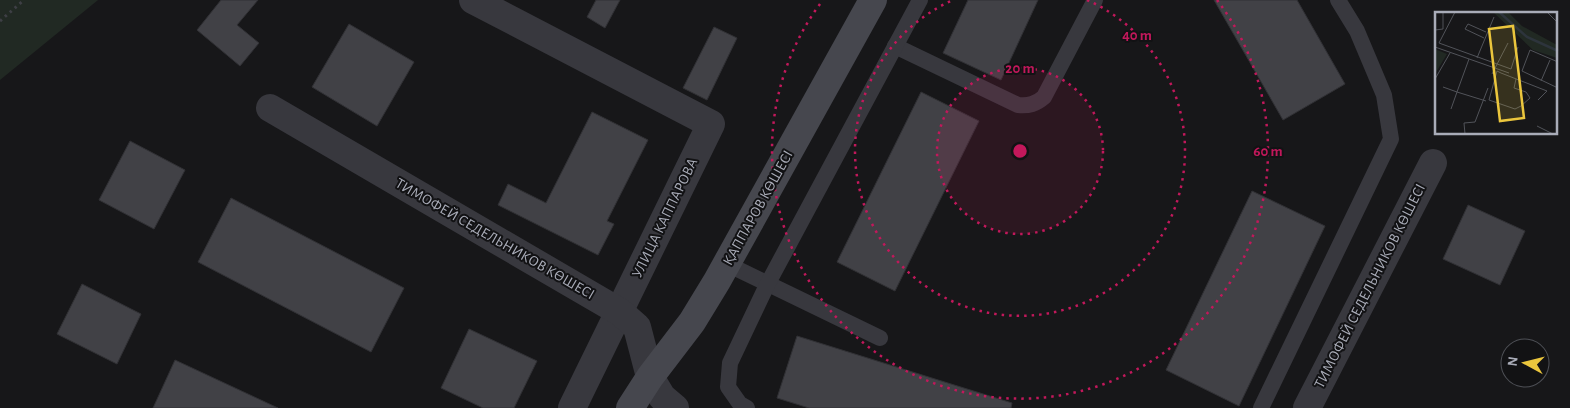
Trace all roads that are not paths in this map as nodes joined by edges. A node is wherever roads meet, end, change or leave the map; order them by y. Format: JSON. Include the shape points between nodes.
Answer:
{"nodes":[{"id":1,"x":472,"y":0,"type":"edge"},
{"id":2,"x":874,"y":0,"type":"edge"},
{"id":3,"x":920,"y":0,"type":"edge"},
{"id":4,"x":1096,"y":0,"type":"edge"},
{"id":5,"x":1338,"y":0,"type":"edge"},
{"id":6,"x":895,"y":46,"type":"junction"},
{"id":7,"x":270,"y":108,"type":"dead end"},
{"id":8,"x":1432,"y":163,"type":"dead end"},
{"id":9,"x":727,"y":264,"type":"junction"},
{"id":10,"x":767,"y":285,"type":"junction"},
{"id":11,"x":620,"y":312,"type":"junction"},
{"id":12,"x":880,"y":338,"type":"dead end"},
{"id":13,"x":650,"y":376,"type":"junction"},
{"id":14,"x":572,"y":408,"type":"edge"},
{"id":15,"x":630,"y":408,"type":"edge"},
{"id":16,"x":675,"y":408,"type":"edge"},
{"id":17,"x":746,"y":408,"type":"edge"},
{"id":18,"x":1261,"y":408,"type":"edge"},
{"id":19,"x":1307,"y":408,"type":"edge"}],
"edges":[{"from":1,"to":11,"type":"street","name":"УЛИЦА КАППАРОВА","via":[[711,124]]},
{"from":2,"to":9,"type":"street","name":"ҚАППАРОВ КӨШЕСІ"},
{"from":3,"to":6,"type":"lane"},
{"from":4,"to":6,"type":"lane","via":[[1044,96],[1028,106],[1018,106]]},
{"from":5,"to":18,"type":"lane","via":[[1357,31],[1384,95],[1391,139]]},
{"from":6,"to":10,"type":"lane"},
{"from":7,"to":11,"type":"street","name":"ТИМОФЕЙ СЕДЕЛЬНИКОВ КӨШЕСІ"},
{"from":8,"to":19,"type":"street","name":"ТИМОФЕЙ СЕДЕЛЬНИКОВ КӨШЕСІ"},
{"from":9,"to":10,"type":"lane"},
{"from":9,"to":13,"type":"street","name":"ҚАППАРОВ КӨШЕСІ","via":[[692,322]]},
{"from":10,"to":12,"type":"lane"},
{"from":10,"to":17,"type":"lane","via":[[730,363],[728,388]]},
{"from":11,"to":13,"type":"street","name":"ТИМОФЕЙ СЕДЕЛЬНИКОВ КӨШЕСІ","via":[[637,327]]},
{"from":11,"to":14,"type":"street"},
{"from":13,"to":15,"type":"street","name":"ҚАППАРОВ КӨШЕСІ"},
{"from":13,"to":16,"type":"street","name":"ТИМОФЕЙ СЕДЕЛЬНИКОВ КӨШЕСІ","via":[[662,397]]}]}
